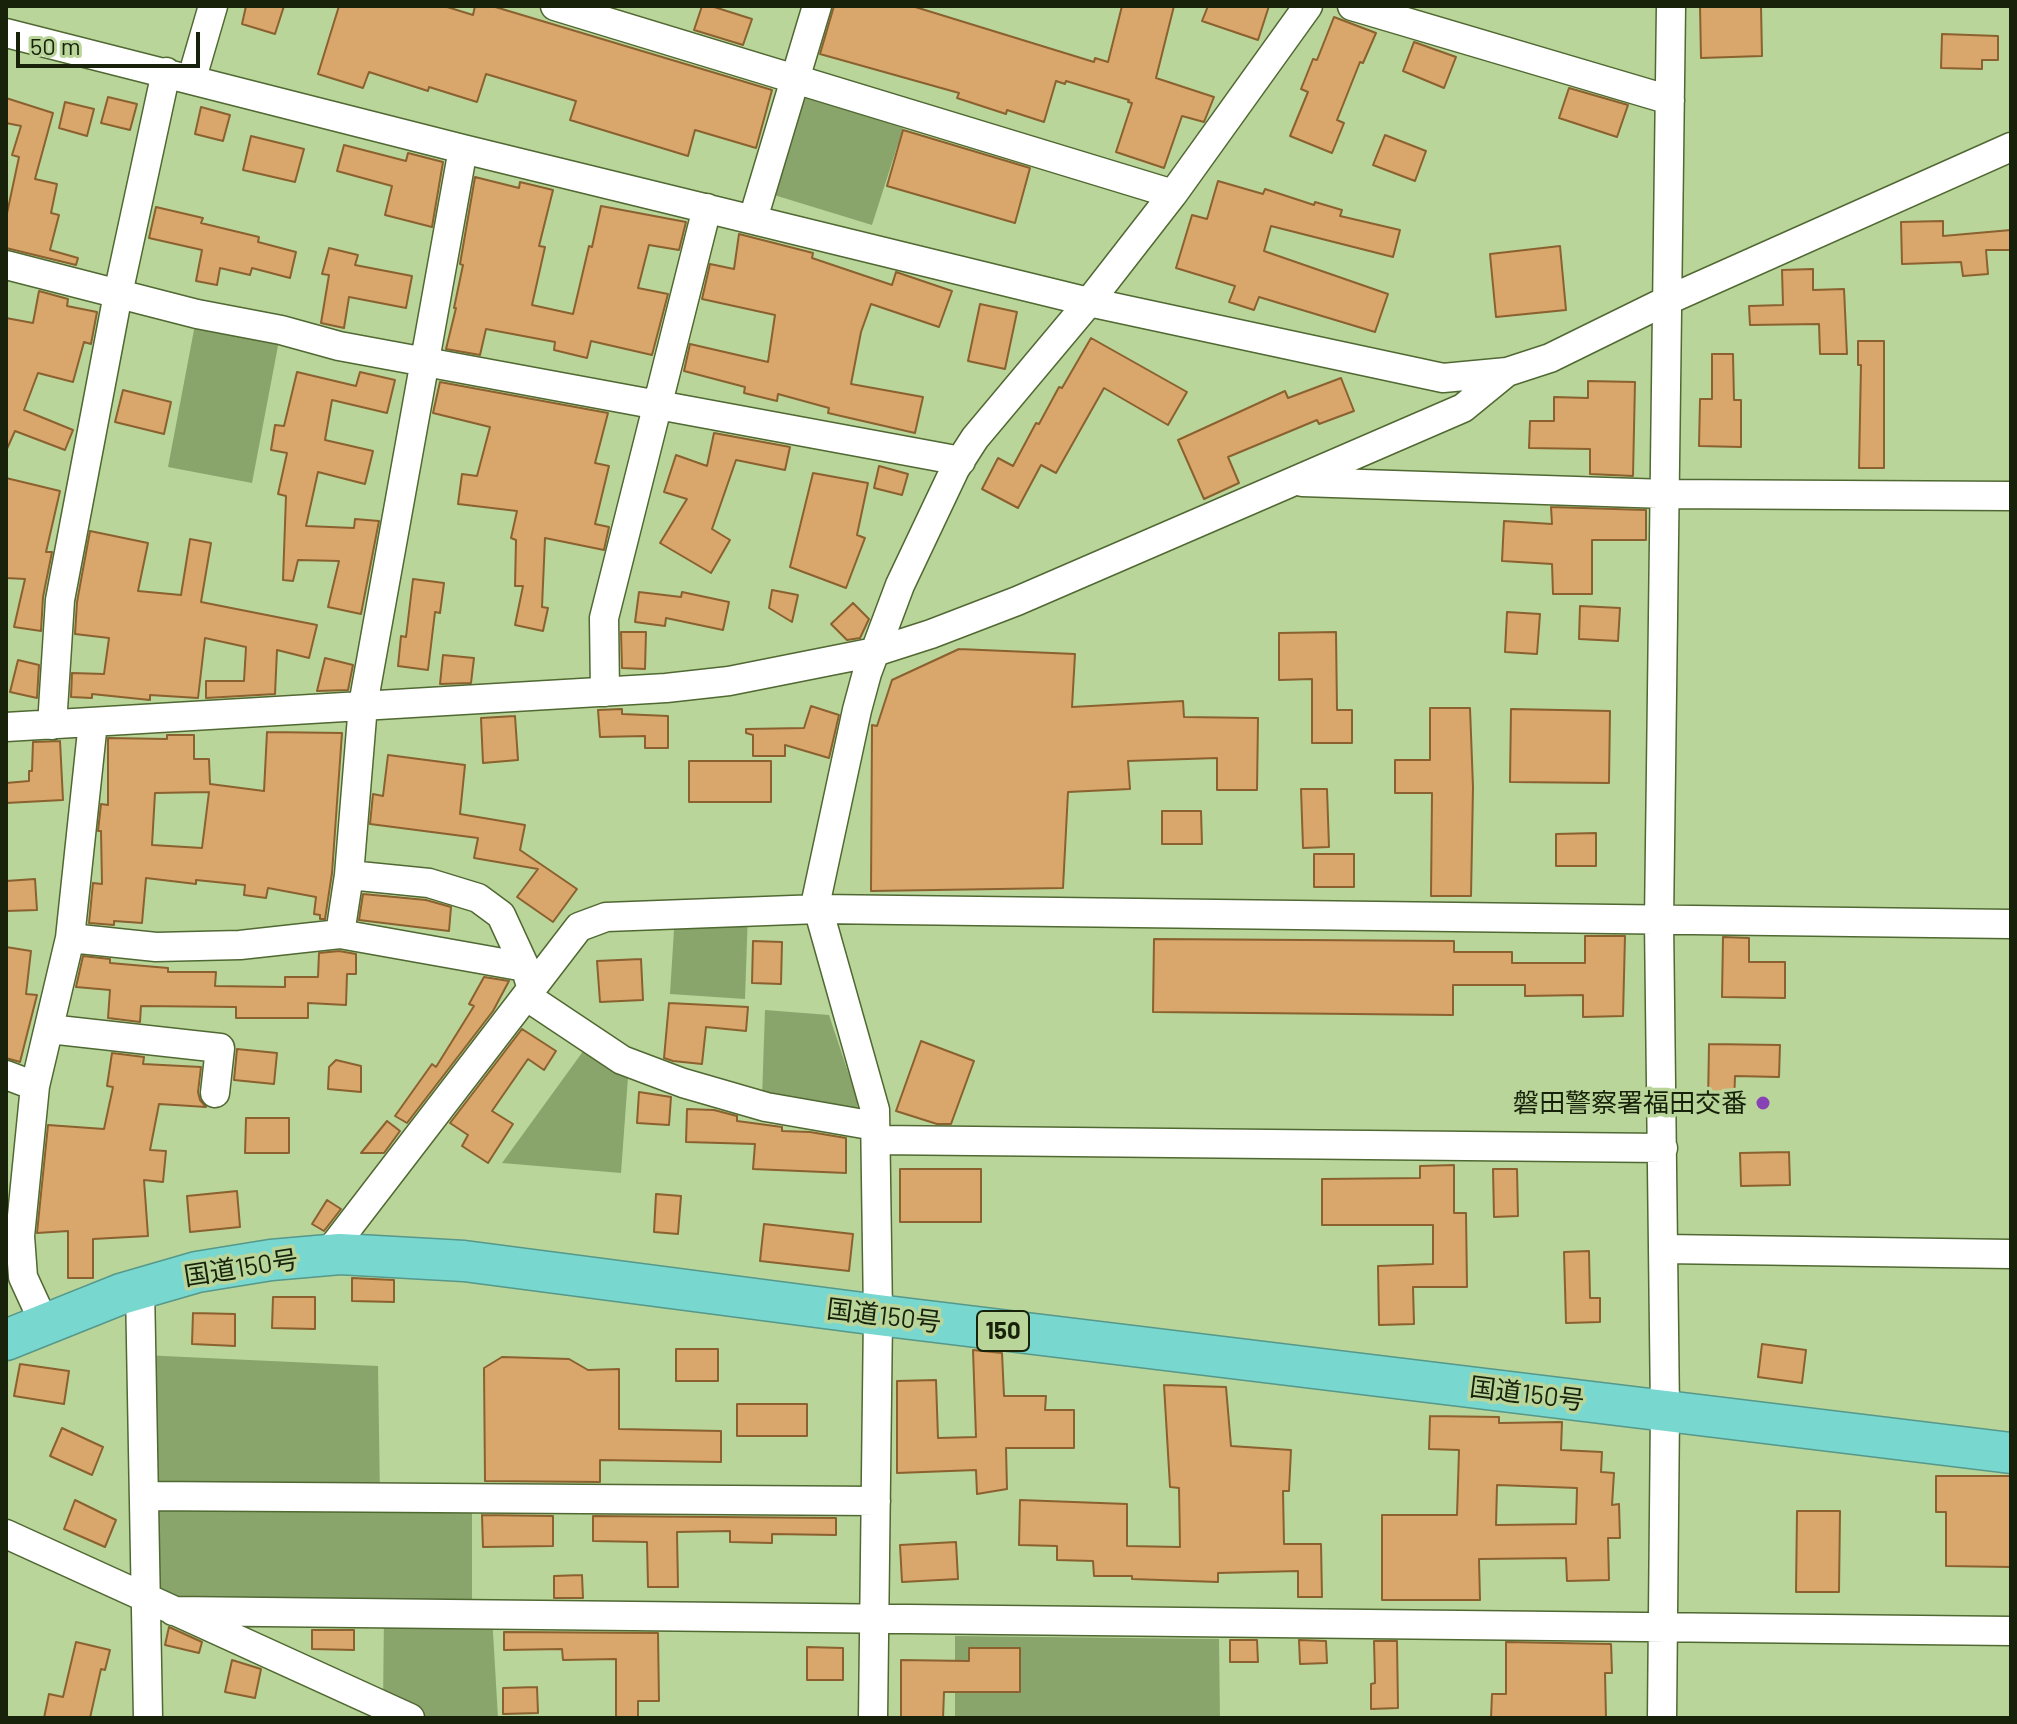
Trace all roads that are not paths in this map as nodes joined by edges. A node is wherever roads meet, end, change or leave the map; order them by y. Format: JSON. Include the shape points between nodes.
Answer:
{"nodes":[{"id":1,"x":213,"y":6,"type":"edge"},
{"id":2,"x":555,"y":6,"type":"edge"},
{"id":3,"x":817,"y":6,"type":"edge"},
{"id":4,"x":1308,"y":6,"type":"edge"},
{"id":5,"x":1352,"y":6,"type":"edge"},
{"id":6,"x":1671,"y":6,"type":"edge"},
{"id":7,"x":6,"y":33,"type":"edge"},
{"id":8,"x":179,"y":75,"type":"junction"},
{"id":9,"x":795,"y":80,"type":"junction"},
{"id":10,"x":1670,"y":100,"type":"junction"},
{"id":11,"x":463,"y":149,"type":"junction"},
{"id":12,"x":2004,"y":155,"type":"edge"},
{"id":13,"x":1173,"y":194,"type":"junction"},
{"id":14,"x":707,"y":208,"type":"junction"},
{"id":15,"x":753,"y":219,"type":"junction"},
{"id":16,"x":6,"y":265,"type":"edge"},
{"id":17,"x":118,"y":294,"type":"junction"},
{"id":18,"x":1668,"y":300,"type":"junction"},
{"id":19,"x":1089,"y":302,"type":"junction"},
{"id":20,"x":425,"y":362,"type":"junction"},
{"id":21,"x":1507,"y":372,"type":"junction"},
{"id":22,"x":656,"y":405,"type":"junction"},
{"id":23,"x":961,"y":461,"type":"junction"},
{"id":24,"x":1293,"y":482,"type":"junction"},
{"id":25,"x":1666,"y":494,"type":"junction"},
{"id":26,"x":2011,"y":496,"type":"edge"},
{"id":27,"x":875,"y":652,"type":"junction"},
{"id":28,"x":605,"y":692,"type":"junction"},
{"id":29,"x":363,"y":705,"type":"junction"},
{"id":30,"x":93,"y":722,"type":"junction"},
{"id":31,"x":52,"y":725,"type":"junction"},
{"id":32,"x":6,"y":727,"type":"edge"},
{"id":33,"x":349,"y":875,"type":"junction"},
{"id":34,"x":819,"y":909,"type":"junction"},
{"id":35,"x":1659,"y":921,"type":"junction"},
{"id":36,"x":2011,"y":924,"type":"edge"},
{"id":37,"x":340,"y":934,"type":"junction"},
{"id":38,"x":70,"y":938,"type":"junction"},
{"id":39,"x":528,"y":984,"type":"junction"},
{"id":40,"x":49,"y":1029,"type":"junction"},
{"id":41,"x":6,"y":1075,"type":"edge"},
{"id":42,"x":35,"y":1086,"type":"junction"},
{"id":43,"x":215,"y":1093,"type":"dead end"},
{"id":44,"x":875,"y":1133,"type":"junction"},
{"id":45,"x":1663,"y":1148,"type":"junction"},
{"id":46,"x":1664,"y":1249,"type":"junction"},
{"id":47,"x":2011,"y":1254,"type":"edge"},
{"id":48,"x":327,"y":1255,"type":"junction"},
{"id":49,"x":140,"y":1287,"type":"junction"},
{"id":50,"x":878,"y":1315,"type":"junction"},
{"id":51,"x":45,"y":1325,"type":"junction"},
{"id":52,"x":6,"y":1340,"type":"edge"},
{"id":53,"x":1665,"y":1411,"type":"junction"},
{"id":54,"x":2011,"y":1453,"type":"edge"},
{"id":55,"x":144,"y":1496,"type":"junction"},
{"id":56,"x":876,"y":1501,"type":"junction"},
{"id":57,"x":6,"y":1534,"type":"edge"},
{"id":58,"x":146,"y":1599,"type":"junction"},
{"id":59,"x":173,"y":1611,"type":"junction"},
{"id":60,"x":874,"y":1619,"type":"junction"},
{"id":61,"x":1663,"y":1628,"type":"junction"},
{"id":62,"x":2011,"y":1631,"type":"edge"},
{"id":63,"x":148,"y":1718,"type":"edge"},
{"id":64,"x":410,"y":1718,"type":"edge"},
{"id":65,"x":873,"y":1718,"type":"edge"},
{"id":66,"x":1662,"y":1718,"type":"edge"}],
"edges":[{"from":1,"to":8,"type":"street"},
{"from":2,"to":9,"type":"street"},
{"from":3,"to":9,"type":"street"},
{"from":4,"to":13,"type":"street"},
{"from":5,"to":10,"type":"street"},
{"from":6,"to":10,"type":"street"},
{"from":7,"to":8,"type":"street"},
{"from":8,"to":11,"type":"street"},
{"from":8,"to":17,"type":"street"},
{"from":9,"to":13,"type":"street"},
{"from":9,"to":15,"type":"street"},
{"from":10,"to":18,"type":"street"},
{"from":11,"to":14,"type":"street"},
{"from":11,"to":20,"type":"street"},
{"from":12,"to":18,"type":"street"},
{"from":13,"to":19,"type":"street"},
{"from":14,"to":15,"type":"street"},
{"from":14,"to":22,"type":"street"},
{"from":15,"to":19,"type":"street"},
{"from":16,"to":17,"type":"street"},
{"from":17,"to":20,"type":"street"},
{"from":17,"to":31,"type":"street","via":[[60,600]]},
{"from":18,"to":21,"type":"street","via":[[1550,358]]},
{"from":18,"to":25,"type":"street"},
{"from":19,"to":21,"type":"street","via":[[1443,378]]},
{"from":19,"to":23,"type":"street"},
{"from":20,"to":22,"type":"street"},
{"from":20,"to":29,"type":"street"},
{"from":21,"to":24,"type":"street","via":[[1463,408]]},
{"from":22,"to":23,"type":"street"},
{"from":22,"to":28,"type":"street","via":[[604,618]]},
{"from":23,"to":27,"type":"street","via":[[900,585]]},
{"from":24,"to":25,"type":"street"},
{"from":24,"to":27,"type":"street","via":[[1017,601]]},
{"from":25,"to":26,"type":"street"},
{"from":25,"to":35,"type":"street"},
{"from":27,"to":28,"type":"street","via":[[729,681]]},
{"from":27,"to":34,"type":"street","via":[[857,710],[816,901]]},
{"from":28,"to":29,"type":"street"},
{"from":29,"to":30,"type":"street"},
{"from":29,"to":33,"type":"street"},
{"from":30,"to":31,"type":"street"},
{"from":30,"to":38,"type":"street"},
{"from":31,"to":32,"type":"street"},
{"from":33,"to":37,"type":"street"},
{"from":33,"to":39,"type":"street","via":[[429,883],[478,898],[501,915]]},
{"from":34,"to":35,"type":"street"},
{"from":34,"to":39,"type":"street","via":[[606,917],[579,927]]},
{"from":34,"to":44,"type":"street","via":[[875,1110]]},
{"from":35,"to":36,"type":"street"},
{"from":35,"to":45,"type":"street"},
{"from":37,"to":38,"type":"street","via":[[156,947]]},
{"from":37,"to":39,"type":"street"},
{"from":38,"to":40,"type":"street"},
{"from":39,"to":44,"type":"street","via":[[622,1060],[766,1107]]},
{"from":39,"to":48,"type":"street"},
{"from":40,"to":42,"type":"street"},
{"from":40,"to":43,"type":"street","via":[[220,1048]]},
{"from":41,"to":42,"type":"street"},
{"from":42,"to":51,"type":"street","via":[[20,1236],[23,1277]]},
{"from":44,"to":45,"type":"street"},
{"from":44,"to":50,"type":"street"},
{"from":45,"to":46,"type":"street"},
{"from":46,"to":47,"type":"street"},
{"from":46,"to":53,"type":"street"},
{"from":48,"to":49,"type":"highway","name":"国道150号","number":"150","via":[[197,1272]]},
{"from":48,"to":50,"type":"highway","name":"国道150号","number":"150","via":[[464,1261]]},
{"from":49,"to":51,"type":"highway","name":"国道150号","number":"150"},
{"from":49,"to":55,"type":"street"},
{"from":50,"to":53,"type":"highway","name":"国道150号","number":"150"},
{"from":50,"to":56,"type":"street"},
{"from":51,"to":52,"type":"highway","name":"国道150号","number":"150"},
{"from":53,"to":54,"type":"highway","name":"国道150号","number":"150"},
{"from":53,"to":61,"type":"street"},
{"from":55,"to":56,"type":"street"},
{"from":55,"to":58,"type":"street"},
{"from":56,"to":60,"type":"street"},
{"from":57,"to":58,"type":"street"},
{"from":58,"to":59,"type":"street"},
{"from":58,"to":63,"type":"street"},
{"from":59,"to":60,"type":"street"},
{"from":59,"to":64,"type":"street"},
{"from":60,"to":61,"type":"street"},
{"from":60,"to":65,"type":"street"},
{"from":61,"to":62,"type":"street"},
{"from":61,"to":66,"type":"street"}]}
